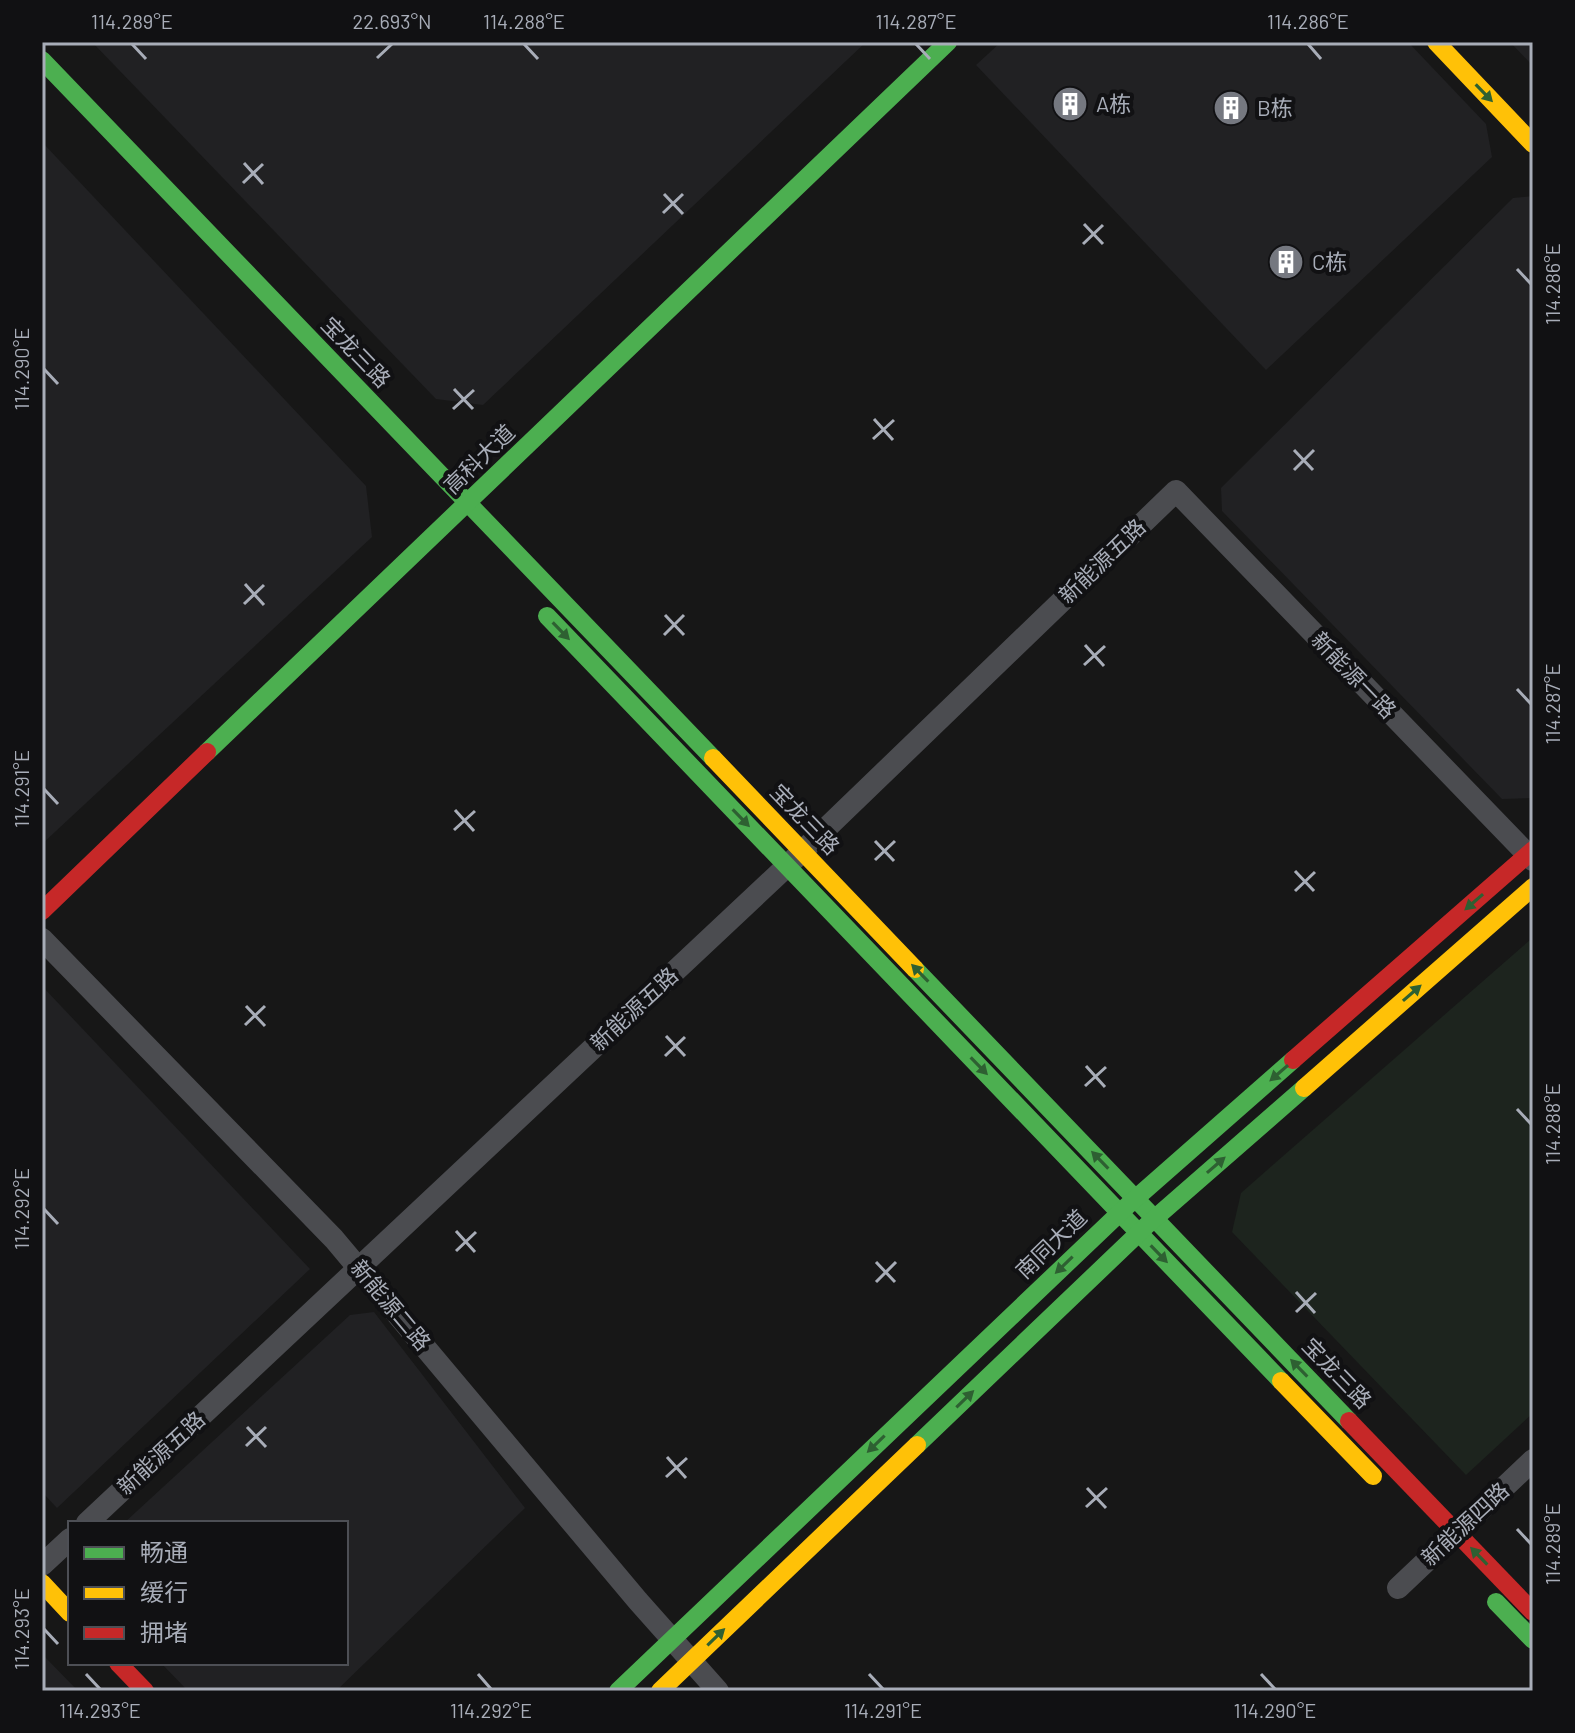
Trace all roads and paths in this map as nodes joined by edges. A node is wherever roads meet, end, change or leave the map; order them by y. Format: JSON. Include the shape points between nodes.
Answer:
{"nodes":[{"id":1,"x":948,"y":42,"type":"edge"},
{"id":2,"x":1436,"y":42,"type":"edge"},
{"id":3,"x":42,"y":60,"type":"edge"},
{"id":4,"x":1533,"y":144,"type":"edge"},
{"id":5,"x":1176,"y":491,"type":"joint"},
{"id":6,"x":468,"y":503,"type":"junction"},
{"id":7,"x":537,"y":605,"type":"dead end"},
{"id":8,"x":1531,"y":855,"type":"edge"},
{"id":9,"x":794,"y":858,"type":"junction"},
{"id":10,"x":1533,"y":887,"type":"edge"},
{"id":11,"x":42,"y":911,"type":"edge"},
{"id":12,"x":42,"y":939,"type":"edge"},
{"id":13,"x":1136,"y":1198,"type":"junction"},
{"id":14,"x":1119,"y":1212,"type":"junction"},
{"id":15,"x":1155,"y":1218,"type":"junction"},
{"id":16,"x":1139,"y":1233,"type":"junction"},
{"id":17,"x":359,"y":1267,"type":"junction"},
{"id":18,"x":1533,"y":1460,"type":"edge"},
{"id":19,"x":1383,"y":1486,"type":"dead end"},
{"id":20,"x":89,"y":1521,"type":"edge"},
{"id":21,"x":1443,"y":1538,"type":"junction"},
{"id":22,"x":68,"y":1541,"type":"edge"},
{"id":23,"x":1458,"y":1563,"type":"dead end"},
{"id":24,"x":42,"y":1565,"type":"edge"},
{"id":25,"x":42,"y":1583,"type":"edge"},
{"id":26,"x":1398,"y":1588,"type":"dead end"},
{"id":27,"x":1486,"y":1592,"type":"dead end"},
{"id":28,"x":68,"y":1611,"type":"edge"},
{"id":29,"x":1533,"y":1612,"type":"edge"},
{"id":30,"x":671,"y":1639,"type":"junction"},
{"id":31,"x":1533,"y":1640,"type":"edge"},
{"id":32,"x":691,"y":1661,"type":"junction"},
{"id":33,"x":120,"y":1665,"type":"edge"},
{"id":34,"x":145,"y":1691,"type":"edge"},
{"id":35,"x":618,"y":1691,"type":"edge"},
{"id":36,"x":660,"y":1691,"type":"edge"},
{"id":37,"x":718,"y":1691,"type":"edge"}],
"edges":[{"from":1,"to":6,"type":"street","name":"高科大道"},
{"from":2,"to":4,"type":"street","one_way":true},
{"from":3,"to":6,"type":"street","name":"宝龙三路"},
{"from":5,"to":8,"type":"street","name":"新能源一路"},
{"from":5,"to":9,"type":"street","name":"新能源五路"},
{"from":6,"to":9,"type":"street","name":"宝龙三路"},
{"from":6,"to":11,"type":"street","name":"高科大道"},
{"from":7,"to":9,"type":"street","name":"宝龙三路","one_way":true},
{"from":8,"to":13,"type":"street","name":"南同大道","one_way":true},
{"from":13,"to":9,"type":"street","name":"宝龙三路","one_way":true},
{"from":9,"to":14,"type":"street","name":"宝龙三路","one_way":true},
{"from":9,"to":17,"type":"street","name":"新能源五路"},
{"from":15,"to":10,"type":"street","one_way":true},
{"from":12,"to":17,"type":"street","name":"新能源二路"},
{"from":13,"to":14,"type":"street","name":"南同大道"},
{"from":13,"to":15,"type":"street","name":"宝龙三路"},
{"from":14,"to":16,"type":"street","name":"宝龙三路"},
{"from":14,"to":30,"type":"street","name":"南同大道","one_way":true},
{"from":15,"to":16,"type":"street"},
{"from":21,"to":15,"type":"street","name":"宝龙三路","one_way":true},
{"from":16,"to":19,"type":"street","name":"宝龙三路","one_way":true},
{"from":32,"to":16,"type":"street","one_way":true},
{"from":17,"to":20,"type":"street","name":"新能源五路"},
{"from":17,"to":30,"type":"street","name":"新能源二路"},
{"from":18,"to":21,"type":"street","name":"新能源四路"},
{"from":21,"to":23,"type":"street","name":"宝龙三路"},
{"from":21,"to":26,"type":"street","name":"新能源四路"},
{"from":29,"to":21,"type":"street","name":"宝龙三路","one_way":true},
{"from":22,"to":24,"type":"street"},
{"from":25,"to":28,"type":"street"},
{"from":27,"to":31,"type":"street"},
{"from":30,"to":32,"type":"street","name":"新能源二路"},
{"from":30,"to":35,"type":"street","name":"南同大道"},
{"from":32,"to":36,"type":"street"},
{"from":32,"to":37,"type":"street","name":"新能源二路"},
{"from":33,"to":34,"type":"street"}]}
